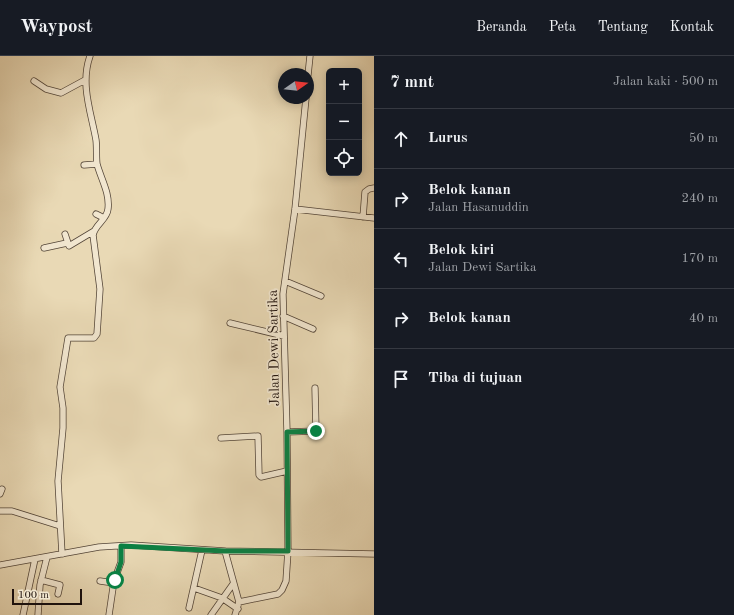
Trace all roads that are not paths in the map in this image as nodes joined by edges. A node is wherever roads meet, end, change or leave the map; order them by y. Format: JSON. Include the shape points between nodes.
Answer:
{"nodes":[{"id":1,"x":90,"y":56,"type":"edge"},
{"id":2,"x":310,"y":56,"type":"edge"},
{"id":3,"x":309,"y":68,"type":"edge"},
{"id":4,"x":85,"y":80,"type":"junction"},
{"id":5,"x":34,"y":81,"type":"dead end"},
{"id":6,"x":305,"y":104,"type":"edge"},
{"id":7,"x":97,"y":164,"type":"junction"},
{"id":8,"x":84,"y":165,"type":"dead end"},
{"id":9,"x":374,"y":188,"type":"edge"},
{"id":10,"x":295,"y":208,"type":"junction"},
{"id":11,"x":96,"y":214,"type":"dead end"},
{"id":12,"x":363,"y":217,"type":"junction"},
{"id":13,"x":104,"y":218,"type":"junction"},
{"id":14,"x":374,"y":218,"type":"edge"},
{"id":15,"x":94,"y":231,"type":"junction"},
{"id":16,"x":65,"y":234,"type":"dead end"},
{"id":17,"x":67,"y":243,"type":"junction"},
{"id":18,"x":44,"y":248,"type":"dead end"},
{"id":19,"x":285,"y":281,"type":"junction"},
{"id":20,"x":321,"y":296,"type":"dead end"},
{"id":21,"x":283,"y":316,"type":"junction"},
{"id":22,"x":230,"y":323,"type":"dead end"},
{"id":23,"x":313,"y":329,"type":"dead end"},
{"id":24,"x":284,"y":336,"type":"junction"},
{"id":25,"x":315,"y":388,"type":"dead end"},
{"id":26,"x":287,"y":432,"type":"junction"},
{"id":27,"x":221,"y":438,"type":"dead end"},
{"id":28,"x":287,"y":471,"type":"junction"},
{"id":29,"x":0,"y":511,"type":"edge"},
{"id":30,"x":60,"y":526,"type":"junction"},
{"id":31,"x":121,"y":546,"type":"junction"},
{"id":32,"x":202,"y":550,"type":"junction"},
{"id":33,"x":225,"y":551,"type":"junction"},
{"id":34,"x":288,"y":551,"type":"junction"},
{"id":35,"x":62,"y":554,"type":"junction"},
{"id":36,"x":374,"y":554,"type":"edge"},
{"id":37,"x":47,"y":557,"type":"junction"},
{"id":38,"x":35,"y":559,"type":"junction"},
{"id":39,"x":0,"y":565,"type":"edge"},
{"id":40,"x":41,"y":580,"type":"junction"},
{"id":41,"x":100,"y":581,"type":"dead end"},
{"id":42,"x":114,"y":583,"type":"junction"},
{"id":43,"x":233,"y":584,"type":"junction"},
{"id":44,"x":194,"y":588,"type":"junction"},
{"id":45,"x":58,"y":594,"type":"dead end"},
{"id":46,"x":222,"y":598,"type":"junction"},
{"id":47,"x":239,"y":602,"type":"junction"},
{"id":48,"x":189,"y":608,"type":"dead end"},
{"id":49,"x":237,"y":612,"type":"edge"},
{"id":50,"x":23,"y":615,"type":"edge"},
{"id":51,"x":38,"y":615,"type":"edge"},
{"id":52,"x":109,"y":615,"type":"edge"},
{"id":53,"x":211,"y":615,"type":"edge"}],
"edges":[{"from":1,"to":4,"type":"street"},
{"from":2,"to":3,"type":"street"},
{"from":4,"to":5,"type":"street","via":[[61,93],[46,89]]},
{"from":4,"to":7,"type":"street"},
{"from":6,"to":10,"type":"street","name":"Jalan Dewi Sartika"},
{"from":7,"to":8,"type":"street"},
{"from":7,"to":13,"type":"street","via":[[107,198],[108,209]]},
{"from":9,"to":12,"type":"street","via":[[365,192]]},
{"from":10,"to":12,"type":"street"},
{"from":10,"to":19,"type":"street","name":"Jalan Dewi Sartika"},
{"from":11,"to":13,"type":"street"},
{"from":12,"to":14,"type":"street"},
{"from":13,"to":15,"type":"street"},
{"from":15,"to":17,"type":"street","via":[[71,245]]},
{"from":15,"to":30,"type":"street","via":[[100,289],[97,334],[94,338],[68,338],[60,387],[63,411],[58,481]]},
{"from":16,"to":17,"type":"street"},
{"from":17,"to":18,"type":"street"},
{"from":19,"to":20,"type":"street"},
{"from":19,"to":21,"type":"street","name":"Jalan Dewi Sartika"},
{"from":21,"to":23,"type":"street"},
{"from":21,"to":24,"type":"street","name":"Jalan Dewi Sartika"},
{"from":22,"to":24,"type":"street"},
{"from":24,"to":26,"type":"street","name":"Jalan Dewi Sartika"},
{"from":25,"to":26,"type":"street","via":[[316,431]]},
{"from":26,"to":28,"type":"street","name":"Jalan Dewi Sartika"},
{"from":27,"to":28,"type":"street","via":[[258,436],[259,475],[261,477]]},
{"from":28,"to":34,"type":"street","name":"Jalan Dewi Sartika"},
{"from":29,"to":30,"type":"street","via":[[12,511]]},
{"from":30,"to":35,"type":"street"},
{"from":31,"to":32,"type":"street"},
{"from":31,"to":35,"type":"street"},
{"from":31,"to":42,"type":"street","via":[[121,562]]},
{"from":32,"to":33,"type":"street"},
{"from":32,"to":44,"type":"street"},
{"from":33,"to":34,"type":"street"},
{"from":33,"to":43,"type":"street"},
{"from":34,"to":36,"type":"street"},
{"from":34,"to":47,"type":"street","name":"Jalan Dewi Sartika","via":[[286,581],[282,590],[275,595]]},
{"from":35,"to":37,"type":"street"},
{"from":37,"to":38,"type":"street"},
{"from":37,"to":40,"type":"street"},
{"from":38,"to":39,"type":"street"},
{"from":38,"to":50,"type":"street"},
{"from":40,"to":45,"type":"street","via":[[60,584]]},
{"from":40,"to":51,"type":"street"},
{"from":41,"to":42,"type":"street"},
{"from":42,"to":52,"type":"street"},
{"from":43,"to":46,"type":"street"},
{"from":43,"to":47,"type":"street"},
{"from":44,"to":46,"type":"street"},
{"from":44,"to":48,"type":"street"},
{"from":46,"to":49,"type":"street"},
{"from":46,"to":53,"type":"street"},
{"from":47,"to":49,"type":"street"}]}
